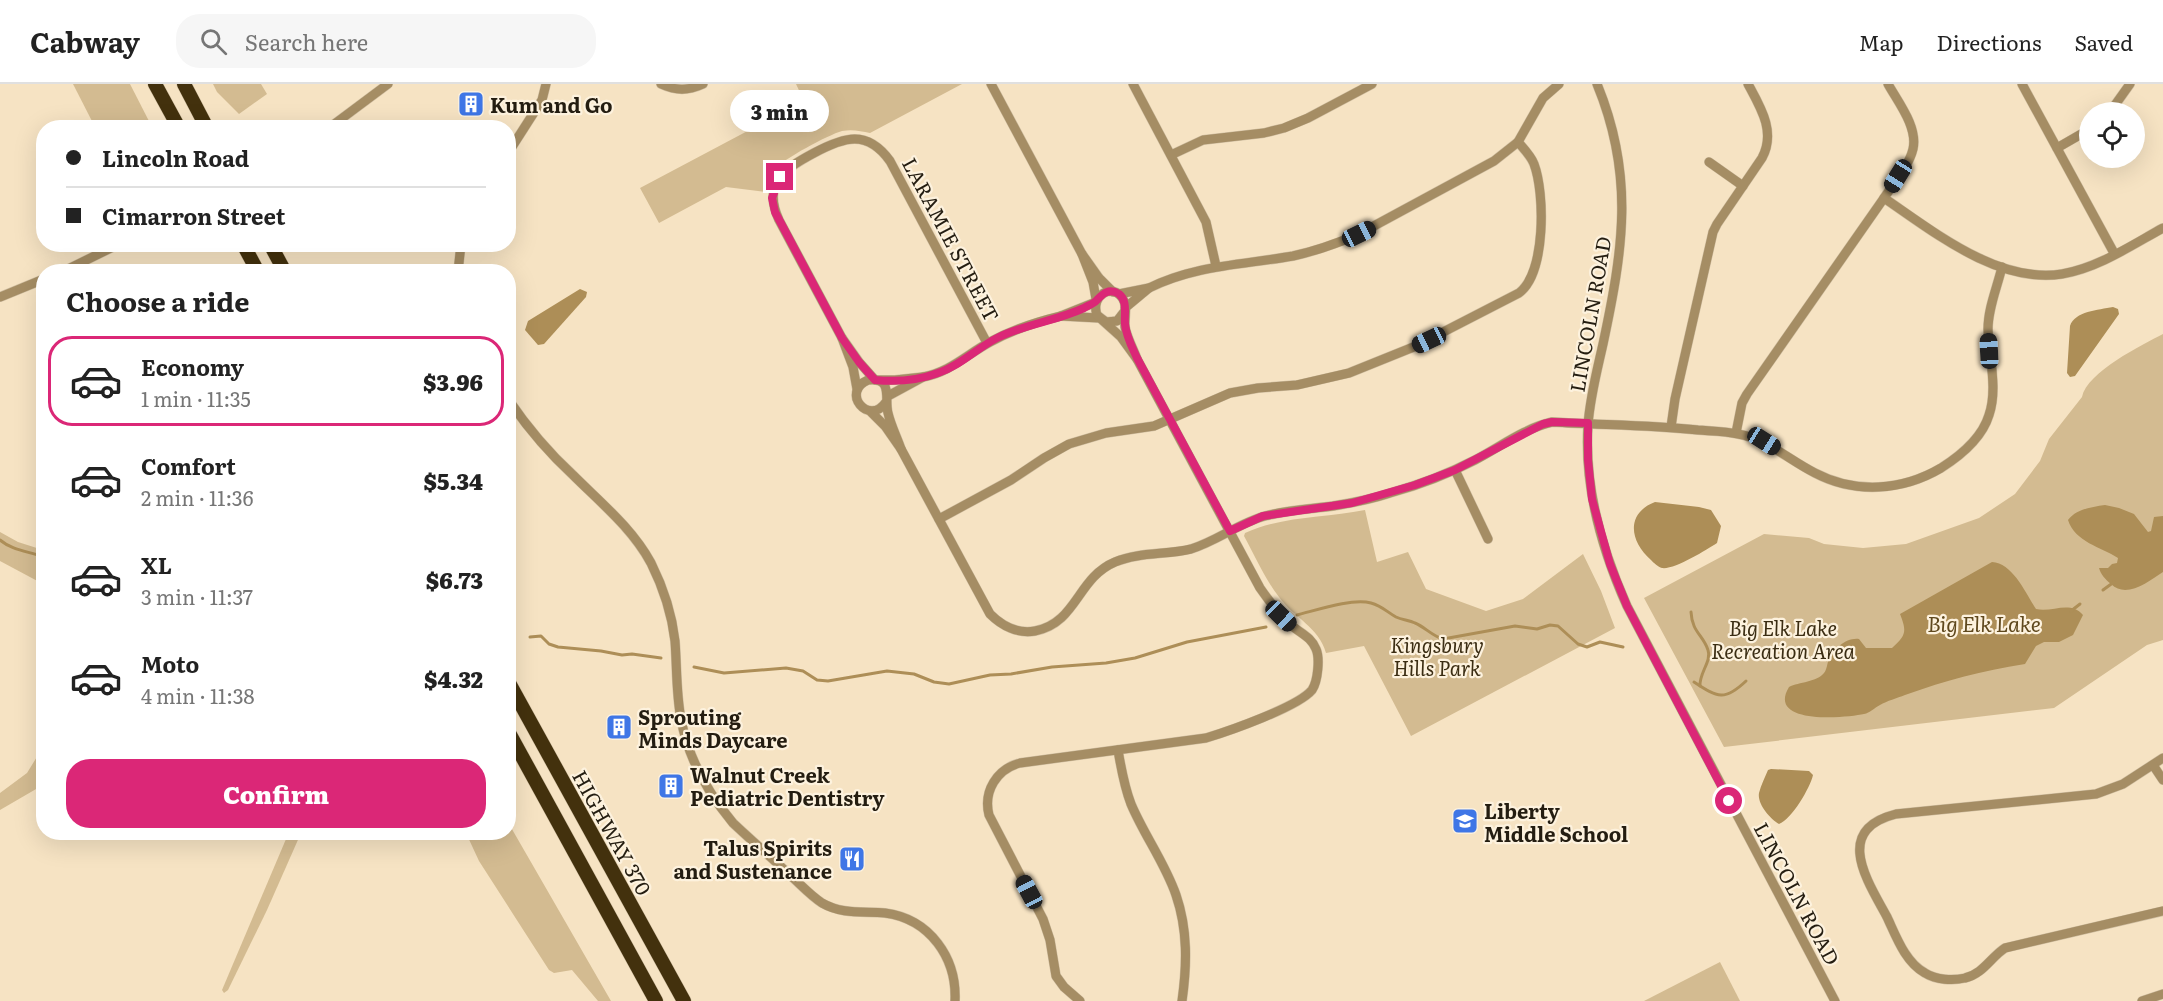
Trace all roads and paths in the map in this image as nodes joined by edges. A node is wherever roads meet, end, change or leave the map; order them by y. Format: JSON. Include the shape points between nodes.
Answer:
{"nodes":[{"id":1,"x":155,"y":84,"type":"edge"},
{"id":2,"x":184,"y":84,"type":"edge"},
{"id":3,"x":388,"y":84,"type":"edge"},
{"id":4,"x":546,"y":84,"type":"edge"},
{"id":5,"x":662,"y":84,"type":"edge"},
{"id":6,"x":703,"y":84,"type":"edge"},
{"id":7,"x":991,"y":84,"type":"edge"},
{"id":8,"x":1133,"y":84,"type":"edge"},
{"id":9,"x":1372,"y":84,"type":"edge"},
{"id":10,"x":1559,"y":84,"type":"edge"},
{"id":11,"x":1597,"y":84,"type":"edge"},
{"id":12,"x":1748,"y":84,"type":"edge"},
{"id":13,"x":1888,"y":84,"type":"edge"},
{"id":14,"x":2022,"y":84,"type":"edge"},
{"id":15,"x":2130,"y":84,"type":"edge"},
{"id":16,"x":2117,"y":102,"type":"edge"},
{"id":17,"x":175,"y":120,"type":"edge"},
{"id":18,"x":203,"y":120,"type":"edge"},
{"id":19,"x":340,"y":120,"type":"edge"},
{"id":20,"x":2079,"y":135,"type":"edge"},
{"id":21,"x":516,"y":141,"type":"edge"},
{"id":22,"x":1518,"y":142,"type":"junction"},
{"id":23,"x":2057,"y":148,"type":"junction"},
{"id":24,"x":1171,"y":155,"type":"junction"},
{"id":25,"x":1709,"y":162,"type":"dead end"},
{"id":26,"x":1743,"y":186,"type":"junction"},
{"id":27,"x":1884,"y":198,"type":"junction"},
{"id":28,"x":2163,"y":228,"type":"edge"},
{"id":29,"x":103,"y":252,"type":"edge"},
{"id":30,"x":1082,"y":254,"type":"junction"},
{"id":31,"x":2114,"y":254,"type":"junction"},
{"id":32,"x":78,"y":264,"type":"edge"},
{"id":33,"x":1216,"y":267,"type":"junction"},
{"id":34,"x":2002,"y":267,"type":"junction"},
{"id":35,"x":36,"y":282,"type":"edge"},
{"id":36,"x":1149,"y":288,"type":"junction"},
{"id":37,"x":1116,"y":293,"type":"junction"},
{"id":38,"x":0,"y":297,"type":"edge"},
{"id":39,"x":1096,"y":301,"type":"junction"},
{"id":40,"x":1125,"y":310,"type":"junction"},
{"id":41,"x":1061,"y":316,"type":"junction"},
{"id":42,"x":1100,"y":319,"type":"junction"},
{"id":43,"x":842,"y":338,"type":"junction"},
{"id":44,"x":987,"y":343,"type":"junction"},
{"id":45,"x":1137,"y":358,"type":"junction"},
{"id":46,"x":923,"y":377,"type":"junction"},
{"id":47,"x":876,"y":380,"type":"junction"},
{"id":48,"x":857,"y":389,"type":"junction"},
{"id":49,"x":887,"y":399,"type":"junction"},
{"id":50,"x":516,"y":409,"type":"edge"},
{"id":51,"x":870,"y":411,"type":"junction"},
{"id":52,"x":1170,"y":420,"type":"junction"},
{"id":53,"x":1588,"y":423,"type":"junction"},
{"id":54,"x":1671,"y":427,"type":"junction"},
{"id":55,"x":1736,"y":433,"type":"junction"},
{"id":56,"x":902,"y":449,"type":"junction"},
{"id":57,"x":1455,"y":470,"type":"junction"},
{"id":58,"x":939,"y":519,"type":"junction"},
{"id":59,"x":1230,"y":531,"type":"junction"},
{"id":60,"x":1488,"y":539,"type":"dead end"},
{"id":61,"x":516,"y":696,"type":"edge"},
{"id":62,"x":516,"y":746,"type":"edge"},
{"id":63,"x":1118,"y":750,"type":"junction"},
{"id":64,"x":2163,"y":758,"type":"edge"},
{"id":65,"x":2153,"y":765,"type":"junction"},
{"id":66,"x":2163,"y":780,"type":"edge"},
{"id":67,"x":2163,"y":911,"type":"edge"},
{"id":68,"x":2163,"y":994,"type":"edge"},
{"id":69,"x":656,"y":1001,"type":"edge"},
{"id":70,"x":684,"y":1001,"type":"edge"},
{"id":71,"x":955,"y":1001,"type":"edge"},
{"id":72,"x":1080,"y":1001,"type":"edge"},
{"id":73,"x":1182,"y":1001,"type":"edge"},
{"id":74,"x":1835,"y":1001,"type":"edge"},
{"id":75,"x":2142,"y":1001,"type":"edge"}],
"edges":[{"from":1,"to":17,"type":"highway"},
{"from":2,"to":18,"type":"highway"},
{"from":3,"to":19,"type":"street"},
{"from":4,"to":21,"type":"street","via":[[542,100]]},
{"from":5,"to":6,"type":"street","via":[[687,89]]},
{"from":7,"to":30,"type":"street"},
{"from":8,"to":24,"type":"street"},
{"from":9,"to":24,"type":"street","via":[[1284,128],[1203,140]]},
{"from":10,"to":22,"type":"street","via":[[1543,98]]},
{"from":11,"to":53,"type":"street","name":"LINCOLN ROAD","via":[[1621,169],[1623,217],[1619,264]]},
{"from":12,"to":26,"type":"street","via":[[1764,113],[1768,139],[1762,159]]},
{"from":13,"to":27,"type":"street","via":[[1911,126],[1914,140],[1909,158]]},
{"from":14,"to":23,"type":"street"},
{"from":15,"to":16,"type":"street"},
{"from":20,"to":23,"type":"street"},
{"from":22,"to":33,"type":"street","via":[[1494,161],[1340,243],[1295,256]]},
{"from":22,"to":52,"type":"street","via":[[1534,165],[1541,210],[1535,267],[1522,291],[1429,340],[1368,366],[1312,382],[1230,393]]},
{"from":23,"to":31,"type":"street"},
{"from":24,"to":33,"type":"street","via":[[1206,222]]},
{"from":25,"to":26,"type":"street"},
{"from":26,"to":54,"type":"street","via":[[1713,232]]},
{"from":27,"to":34,"type":"street","via":[[1932,231]]},
{"from":27,"to":55,"type":"street","via":[[1747,394]]},
{"from":28,"to":31,"type":"street"},
{"from":29,"to":32,"type":"street"},
{"from":30,"to":37,"type":"street"},
{"from":30,"to":39,"type":"street"},
{"from":31,"to":34,"type":"street","via":[[2063,274],[2032,275]]},
{"from":33,"to":36,"type":"street","via":[[1186,273]]},
{"from":34,"to":55,"type":"street","via":[[1989,316],[1989,417],[1969,447],[1955,459],[1913,481],[1863,487],[1815,473],[1764,441]]},
{"from":35,"to":38,"type":"street"},
{"from":36,"to":37,"type":"street"},
{"from":36,"to":40,"type":"street"},
{"from":37,"to":39,"type":"street","via":[[1103,293]]},
{"from":37,"to":40,"type":"street","via":[[1124,301]]},
{"from":39,"to":41,"type":"street"},
{"from":39,"to":42,"type":"street","via":[[1095,311]]},
{"from":40,"to":42,"type":"street","via":[[1117,321]]},
{"from":40,"to":45,"type":"street","via":[[1127,334]]},
{"from":41,"to":42,"type":"street"},
{"from":41,"to":44,"type":"street"},
{"from":42,"to":45,"type":"street"},
{"from":43,"to":44,"type":"street","name":"LARAMIE STREET","via":[[773,205],[774,190],[783,171],[836,141],[855,138],[872,143],[884,153]]},
{"from":43,"to":47,"type":"street"},
{"from":43,"to":48,"type":"street"},
{"from":44,"to":46,"type":"street","via":[[948,370]]},
{"from":45,"to":52,"type":"street"},
{"from":46,"to":47,"type":"street"},
{"from":46,"to":49,"type":"street"},
{"from":47,"to":48,"type":"street","via":[[864,382]]},
{"from":47,"to":49,"type":"street","via":[[887,389]]},
{"from":48,"to":51,"type":"street","via":[[859,403]]},
{"from":49,"to":51,"type":"street","via":[[880,409]]},
{"from":49,"to":56,"type":"street"},
{"from":50,"to":71,"type":"street","via":[[546,448],[629,531],[651,563],[671,618],[680,717],[686,741],[696,767],[721,809],[822,902],[851,913],[897,916],[924,929],[949,962]]},
{"from":51,"to":56,"type":"street"},
{"from":52,"to":58,"type":"street","via":[[1096,436],[1059,449]]},
{"from":52,"to":59,"type":"street"},
{"from":53,"to":54,"type":"street"},
{"from":53,"to":57,"type":"street","via":[[1543,424]]},
{"from":53,"to":74,"type":"street","name":"LINCOLN ROAD","via":[[1592,499],[1618,586]]},
{"from":54,"to":55,"type":"street"},
{"from":56,"to":58,"type":"street"},
{"from":57,"to":59,"type":"street","via":[[1380,496],[1274,513]]},
{"from":57,"to":60,"type":"street"},
{"from":58,"to":59,"type":"street","via":[[985,606],[996,620],[1020,631],[1042,629],[1057,622],[1089,581],[1111,563],[1188,549]]},
{"from":59,"to":63,"type":"street","via":[[1270,603],[1309,638],[1317,651],[1318,671],[1312,689],[1230,731]]},
{"from":61,"to":70,"type":"highway","name":"HIGHWAY 370"},
{"from":62,"to":69,"type":"highway"},
{"from":63,"to":72,"type":"street","via":[[1013,765],[998,776],[988,795],[992,821],[1045,925],[1056,976]]},
{"from":63,"to":73,"type":"street","via":[[1130,803],[1170,879],[1180,907],[1186,945]]},
{"from":64,"to":65,"type":"street"},
{"from":65,"to":66,"type":"street"},
{"from":65,"to":67,"type":"street","via":[[2123,784],[2096,794],[1886,817],[1867,829],[1859,849],[1862,869],[1910,961],[1937,978],[1967,978],[2005,948]]},
{"from":68,"to":75,"type":"street"}]}
